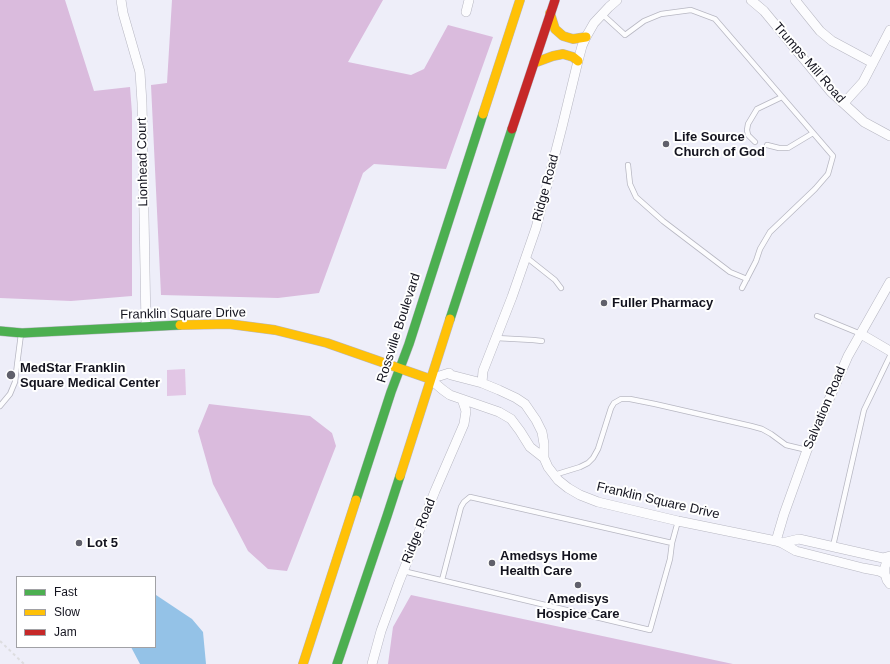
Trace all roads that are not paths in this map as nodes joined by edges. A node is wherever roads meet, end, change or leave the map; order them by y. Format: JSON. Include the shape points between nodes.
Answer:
{"nodes":[{"id":1,"x":121,"y":0,"type":"edge"},
{"id":2,"x":469,"y":0,"type":"edge"},
{"id":3,"x":520,"y":0,"type":"edge"},
{"id":4,"x":555,"y":0,"type":"edge"},
{"id":5,"x":617,"y":0,"type":"edge"},
{"id":6,"x":751,"y":0,"type":"edge"},
{"id":7,"x":795,"y":0,"type":"edge"},
{"id":8,"x":466,"y":12,"type":"dead end"},
{"id":9,"x":550,"y":13,"type":"junction"},
{"id":10,"x":602,"y":14,"type":"junction"},
{"id":11,"x":890,"y":30,"type":"edge"},
{"id":12,"x":586,"y":37,"type":"junction"},
{"id":13,"x":578,"y":61,"type":"junction"},
{"id":14,"x":534,"y":63,"type":"junction"},
{"id":15,"x":873,"y":63,"type":"junction"},
{"id":16,"x":782,"y":97,"type":"junction"},
{"id":17,"x":844,"y":103,"type":"junction"},
{"id":18,"x":813,"y":133,"type":"junction"},
{"id":19,"x":890,"y":136,"type":"edge"},
{"id":20,"x":755,"y":142,"type":"dead end"},
{"id":21,"x":767,"y":146,"type":"dead end"},
{"id":22,"x":628,"y":165,"type":"dead end"},
{"id":23,"x":526,"y":257,"type":"junction"},
{"id":24,"x":747,"y":278,"type":"junction"},
{"id":25,"x":890,"y":282,"type":"edge"},
{"id":26,"x":561,"y":288,"type":"dead end"},
{"id":27,"x":742,"y":288,"type":"dead end"},
{"id":28,"x":817,"y":316,"type":"dead end"},
{"id":29,"x":146,"y":326,"type":"junction"},
{"id":30,"x":0,"y":331,"type":"edge"},
{"id":31,"x":21,"y":333,"type":"junction"},
{"id":32,"x":861,"y":334,"type":"junction"},
{"id":33,"x":496,"y":338,"type":"junction"},
{"id":34,"x":542,"y":341,"type":"dead end"},
{"id":35,"x":890,"y":351,"type":"edge"},
{"id":36,"x":890,"y":356,"type":"edge"},
{"id":37,"x":400,"y":369,"type":"junction"},
{"id":38,"x":430,"y":379,"type":"junction"},
{"id":39,"x":482,"y":383,"type":"junction"},
{"id":40,"x":462,"y":399,"type":"junction"},
{"id":41,"x":0,"y":406,"type":"edge"},
{"id":42,"x":807,"y":450,"type":"junction"},
{"id":43,"x":544,"y":458,"type":"junction"},
{"id":44,"x":554,"y":475,"type":"junction"},
{"id":45,"x":678,"y":521,"type":"junction"},
{"id":46,"x":779,"y":542,"type":"junction"},
{"id":47,"x":672,"y":543,"type":"junction"},
{"id":48,"x":833,"y":546,"type":"junction"},
{"id":49,"x":890,"y":557,"type":"edge"},
{"id":50,"x":403,"y":571,"type":"junction"},
{"id":51,"x":885,"y":574,"type":"junction"},
{"id":52,"x":442,"y":580,"type":"junction"},
{"id":53,"x":890,"y":584,"type":"edge"},
{"id":54,"x":303,"y":664,"type":"edge"},
{"id":55,"x":337,"y":664,"type":"edge"},
{"id":56,"x":372,"y":664,"type":"edge"}],
"edges":[{"from":1,"to":29,"type":"street","name":"Lionhead Court","via":[[140,72]]},
{"from":2,"to":8,"type":"street"},
{"from":3,"to":37,"type":"main road","name":"Rossville Boulevard"},
{"from":4,"to":9,"type":"main road"},
{"from":5,"to":10,"type":"street","name":"Ridge Road"},
{"from":6,"to":17,"type":"street","name":"Trumps Mill Road","via":[[764,11],[831,92]]},
{"from":7,"to":15,"type":"street","via":[[820,31],[832,41]]},
{"from":9,"to":12,"type":"main road","via":[[556,29],[563,36],[573,39]]},
{"from":9,"to":14,"type":"main road"},
{"from":10,"to":12,"type":"street","name":"Ridge Road"},
{"from":10,"to":16,"type":"lane","via":[[625,35],[644,21],[661,14],[691,10],[715,19]]},
{"from":11,"to":15,"type":"street"},
{"from":12,"to":13,"type":"street","name":"Ridge Road"},
{"from":13,"to":14,"type":"main road","via":[[563,54]]},
{"from":13,"to":23,"type":"street","name":"Ridge Road","via":[[536,228]]},
{"from":14,"to":38,"type":"main road"},
{"from":15,"to":17,"type":"street","via":[[863,82]]},
{"from":16,"to":18,"type":"lane"},
{"from":16,"to":20,"type":"lane","via":[[757,109],[747,130]]},
{"from":17,"to":19,"type":"street","name":"Trumps Mill Road","via":[[864,122]]},
{"from":18,"to":21,"type":"lane","via":[[788,148]]},
{"from":18,"to":24,"type":"lane","via":[[833,156],[828,174],[770,232]]},
{"from":22,"to":24,"type":"lane","via":[[630,184],[636,198],[730,272]]},
{"from":23,"to":26,"type":"lane","via":[[555,280]]},
{"from":23,"to":33,"type":"street","name":"Ridge Road"},
{"from":24,"to":27,"type":"lane"},
{"from":25,"to":32,"type":"street","name":"Salvation Road"},
{"from":28,"to":32,"type":"lane"},
{"from":29,"to":31,"type":"main road","name":"Franklin Square Drive"},
{"from":29,"to":37,"type":"main road","name":"Franklin Square Drive","via":[[229,324],[275,330],[327,343]]},
{"from":30,"to":31,"type":"main road","name":"Franklin Square Drive"},
{"from":31,"to":41,"type":"lane","via":[[14,382],[10,394]]},
{"from":32,"to":35,"type":"street"},
{"from":32,"to":42,"type":"street","name":"Salvation Road","via":[[848,356]]},
{"from":33,"to":34,"type":"lane"},
{"from":33,"to":39,"type":"street","name":"Ridge Road","via":[[483,371]]},
{"from":36,"to":48,"type":"lane","via":[[864,410]]},
{"from":37,"to":38,"type":"main road","name":"Franklin Square Drive"},
{"from":37,"to":54,"type":"main road","name":"Rossville Boulevard"},
{"from":38,"to":39,"type":"street","name":"Franklin Square Drive","via":[[449,373]]},
{"from":38,"to":40,"type":"street","name":"Franklin Square Drive","via":[[450,395]]},
{"from":38,"to":55,"type":"main road"},
{"from":39,"to":43,"type":"street","name":"Franklin Square Drive","via":[[525,404],[542,432]]},
{"from":40,"to":43,"type":"street","name":"Franklin Square Drive","via":[[511,419],[530,447]]},
{"from":40,"to":50,"type":"street","name":"Ridge Road","via":[[466,410],[464,424]]},
{"from":42,"to":44,"type":"lane","via":[[786,445],[762,429],[655,404],[620,399],[611,408],[594,458],[580,467]]},
{"from":42,"to":46,"type":"street","name":"Salvation Road","via":[[784,514]]},
{"from":43,"to":44,"type":"street","name":"Franklin Square Drive"},
{"from":44,"to":45,"type":"street","name":"Franklin Square Drive","via":[[568,488],[598,502]]},
{"from":45,"to":46,"type":"street","name":"Franklin Square Drive"},
{"from":45,"to":47,"type":"lane"},
{"from":46,"to":48,"type":"street","name":"Franklin Square Drive","via":[[799,538]]},
{"from":46,"to":51,"type":"street","name":"Franklin Square Drive","via":[[796,551]]},
{"from":47,"to":52,"type":"lane","via":[[470,498],[461,507]]},
{"from":47,"to":52,"type":"lane","via":[[650,630]]},
{"from":48,"to":49,"type":"street","name":"Franklin Square Drive","via":[[883,558]]},
{"from":49,"to":51,"type":"street"},
{"from":50,"to":52,"type":"lane"},
{"from":50,"to":56,"type":"street","name":"Ridge Road"},
{"from":51,"to":53,"type":"street"}]}
